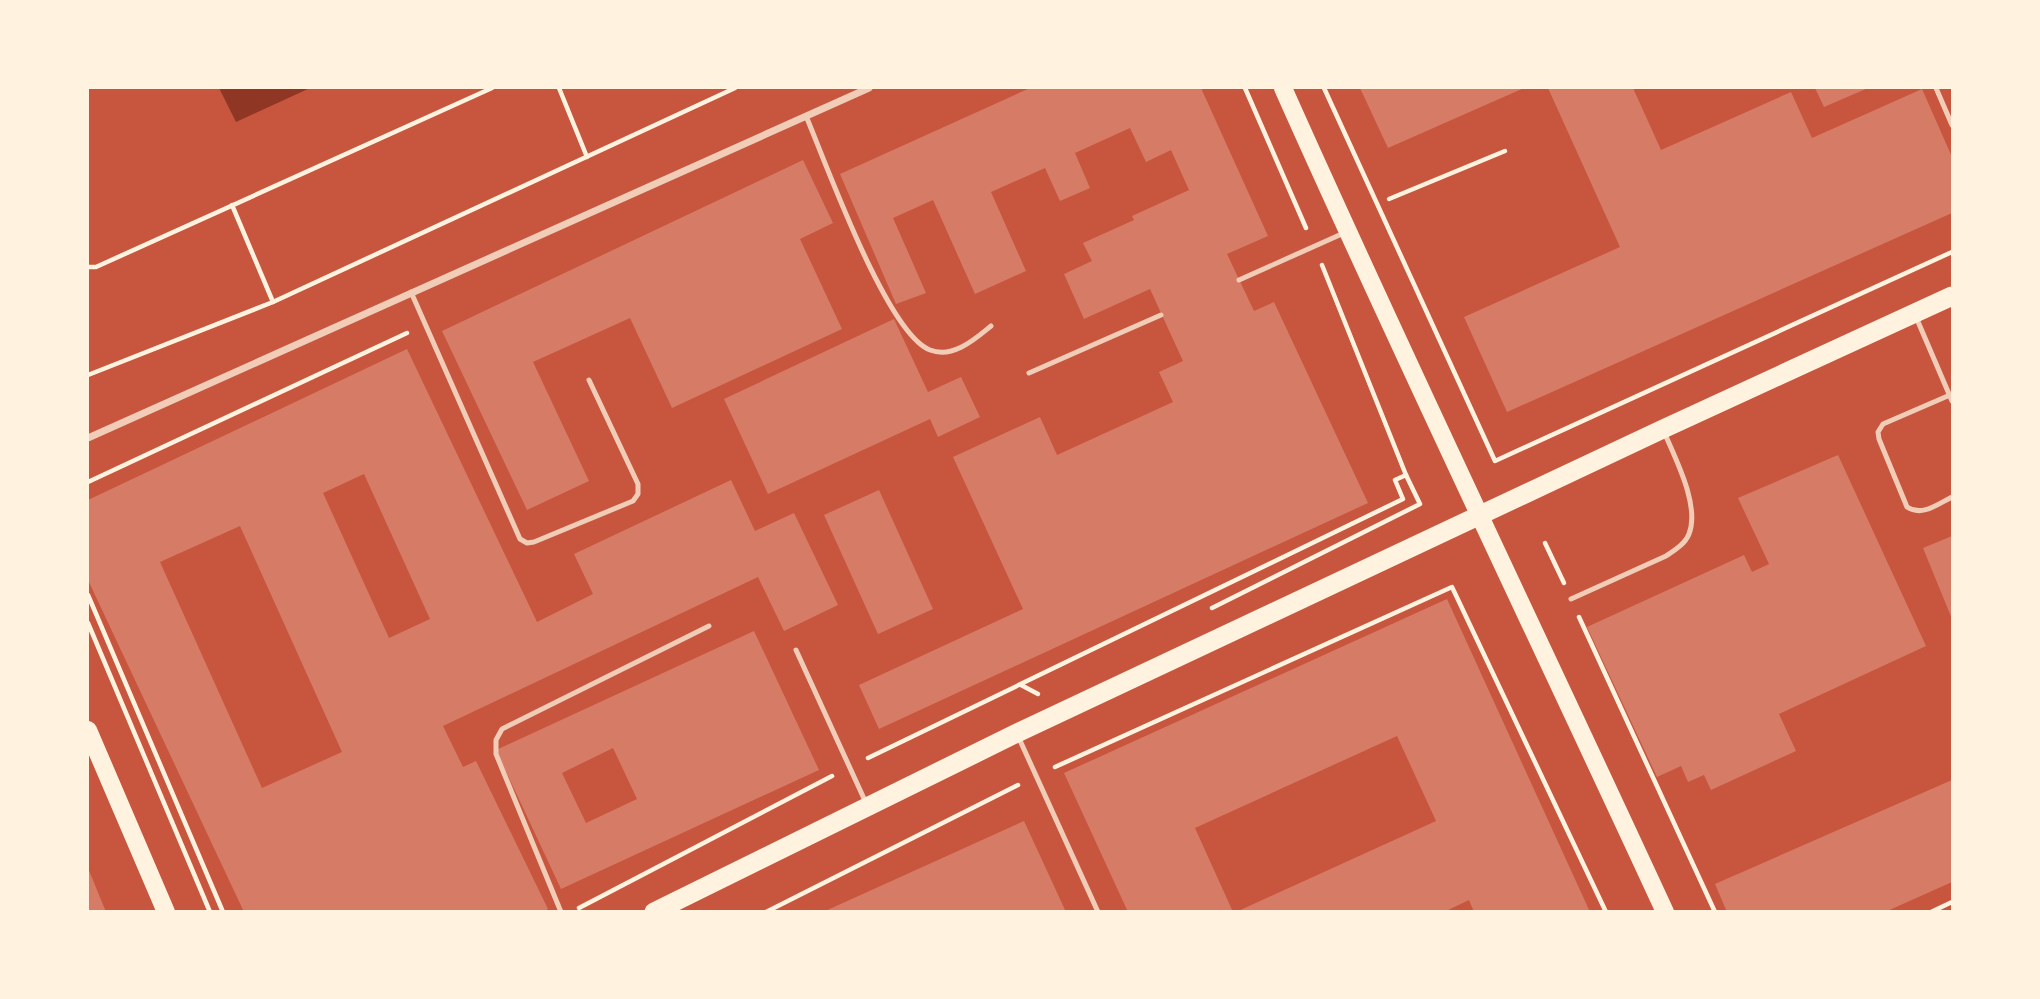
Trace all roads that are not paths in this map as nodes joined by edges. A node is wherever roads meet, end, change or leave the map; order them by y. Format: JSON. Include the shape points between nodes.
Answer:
{"nodes":[{"id":1,"x":870,"y":88,"type":"edge"},
{"id":2,"x":1283,"y":88,"type":"edge"},
{"id":3,"x":1936,"y":88,"type":"edge"},
{"id":4,"x":807,"y":116,"type":"junction"},
{"id":5,"x":1952,"y":125,"type":"edge"},
{"id":6,"x":1347,"y":231,"type":"junction"},
{"id":7,"x":1240,"y":280,"type":"dead end"},
{"id":8,"x":411,"y":292,"type":"junction"},
{"id":9,"x":1952,"y":296,"type":"edge"},
{"id":10,"x":1915,"y":314,"type":"junction"},
{"id":11,"x":1161,"y":315,"type":"dead end"},
{"id":12,"x":992,"y":326,"type":"dead end"},
{"id":13,"x":1030,"y":373,"type":"dead end"},
{"id":14,"x":589,"y":380,"type":"dead end"},
{"id":15,"x":1951,"y":398,"type":"edge"},
{"id":16,"x":1663,"y":429,"type":"junction"},
{"id":17,"x":88,"y":438,"type":"edge"},
{"id":18,"x":1952,"y":497,"type":"edge"},
{"id":19,"x":1479,"y":516,"type":"junction"},
{"id":20,"x":1571,"y":599,"type":"road end"},
{"id":21,"x":709,"y":626,"type":"dead end"},
{"id":22,"x":796,"y":650,"type":"dead end"},
{"id":23,"x":88,"y":730,"type":"edge"},
{"id":24,"x":1017,"y":733,"type":"junction"},
{"id":25,"x":867,"y":805,"type":"junction"},
{"id":26,"x":166,"y":912,"type":"edge"},
{"id":27,"x":561,"y":912,"type":"edge"},
{"id":28,"x":654,"y":912,"type":"edge"},
{"id":29,"x":1098,"y":912,"type":"edge"},
{"id":30,"x":1665,"y":912,"type":"edge"}],
"edges":[{"from":1,"to":4,"type":"street"},
{"from":2,"to":6,"type":"main road"},
{"from":3,"to":5,"type":"lane"},
{"from":4,"to":8,"type":"street"},
{"from":4,"to":12,"type":"lane","via":[[881,292],[908,333],[929,350],[943,353],[970,344]]},
{"from":6,"to":7,"type":"lane"},
{"from":6,"to":19,"type":"main road"},
{"from":8,"to":14,"type":"lane","via":[[520,539],[527,543],[633,501],[638,494],[638,484]]},
{"from":8,"to":17,"type":"street"},
{"from":9,"to":10,"type":"highway"},
{"from":10,"to":15,"type":"lane"},
{"from":10,"to":16,"type":"highway"},
{"from":11,"to":13,"type":"lane"},
{"from":15,"to":18,"type":"lane","via":[[1883,424],[1878,432],[1908,507],[1923,511]]},
{"from":16,"to":19,"type":"highway"},
{"from":16,"to":20,"type":"lane","via":[[1690,500],[1689,535],[1666,556]]},
{"from":19,"to":24,"type":"highway"},
{"from":19,"to":30,"type":"main road"},
{"from":21,"to":27,"type":"lane","via":[[502,729],[496,740],[496,754]]},
{"from":22,"to":25,"type":"lane"},
{"from":23,"to":26,"type":"main road"},
{"from":24,"to":25,"type":"highway"},
{"from":24,"to":29,"type":"lane"},
{"from":25,"to":28,"type":"highway"}]}
